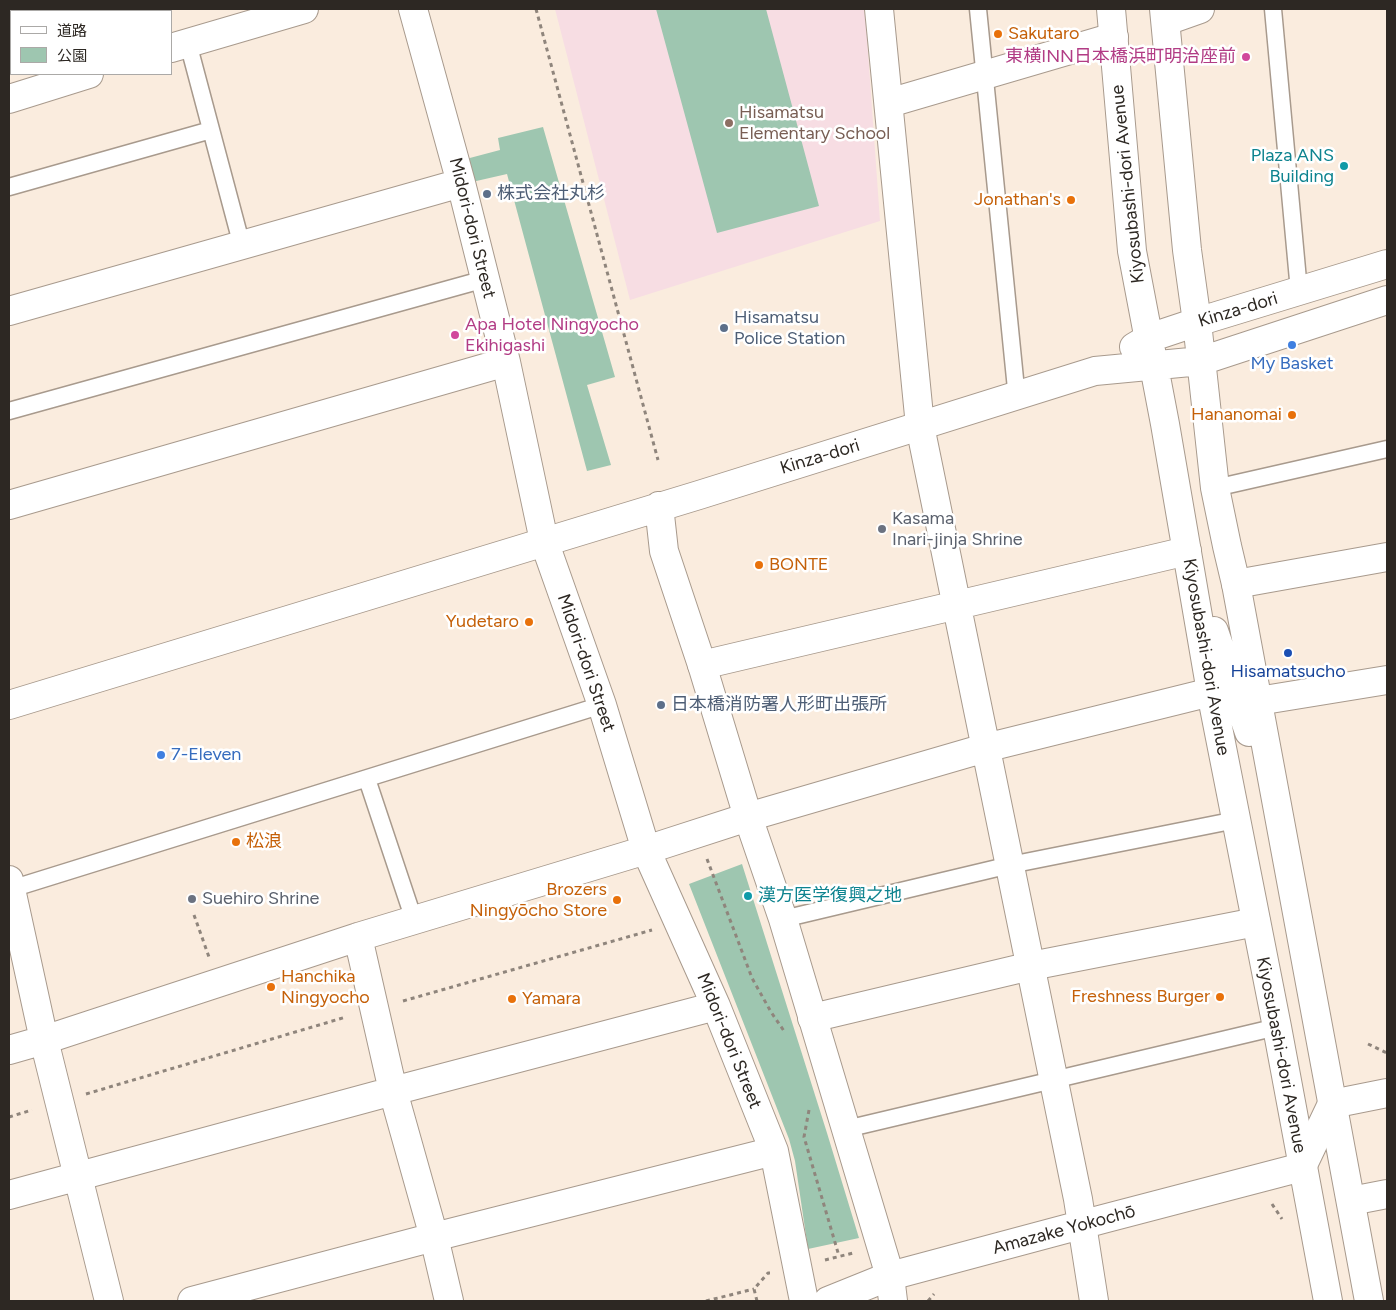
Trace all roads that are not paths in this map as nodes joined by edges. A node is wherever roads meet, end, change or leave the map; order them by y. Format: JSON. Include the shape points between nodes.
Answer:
{"nodes":[{"id":1,"x":304,"y":9,"type":"edge"},
{"id":2,"x":413,"y":9,"type":"edge"},
{"id":3,"x":879,"y":9,"type":"edge"},
{"id":4,"x":978,"y":9,"type":"edge"},
{"id":5,"x":1111,"y":9,"type":"edge"},
{"id":6,"x":1200,"y":9,"type":"edge"},
{"id":7,"x":1273,"y":9,"type":"edge"},
{"id":8,"x":1165,"y":15,"type":"edge"},
{"id":9,"x":1114,"y":37,"type":"junction"},
{"id":10,"x":180,"y":45,"type":"edge"},
{"id":11,"x":85,"y":75,"type":"edge"},
{"id":12,"x":984,"y":75,"type":"junction"},
{"id":13,"x":9,"y":99,"type":"edge"},
{"id":14,"x":888,"y":103,"type":"junction"},
{"id":15,"x":211,"y":130,"type":"junction"},
{"id":16,"x":460,"y":183,"type":"junction"},
{"id":17,"x":9,"y":188,"type":"edge"},
{"id":18,"x":242,"y":246,"type":"junction"},
{"id":19,"x":1387,"y":264,"type":"edge"},
{"id":20,"x":485,"y":279,"type":"junction"},
{"id":21,"x":1299,"y":291,"type":"junction"},
{"id":22,"x":1387,"y":300,"type":"edge"},
{"id":23,"x":9,"y":311,"type":"edge"},
{"id":24,"x":1197,"y":322,"type":"junction"},
{"id":25,"x":1149,"y":338,"type":"junction"},
{"id":26,"x":1201,"y":361,"type":"junction"},
{"id":27,"x":506,"y":362,"type":"junction"},
{"id":28,"x":1154,"y":366,"type":"junction"},
{"id":29,"x":1095,"y":371,"type":"junction"},
{"id":30,"x":1017,"y":397,"type":"junction"},
{"id":31,"x":9,"y":411,"type":"edge"},
{"id":32,"x":920,"y":426,"type":"junction"},
{"id":33,"x":1387,"y":449,"type":"edge"},
{"id":34,"x":1215,"y":488,"type":"junction"},
{"id":35,"x":9,"y":505,"type":"edge"},
{"id":36,"x":659,"y":506,"type":"junction"},
{"id":37,"x":544,"y":541,"type":"junction"},
{"id":38,"x":1227,"y":546,"type":"junction"},
{"id":39,"x":1187,"y":551,"type":"junction"},
{"id":40,"x":1387,"y":557,"type":"edge"},
{"id":41,"x":1236,"y":584,"type":"junction"},
{"id":42,"x":957,"y":604,"type":"junction"},
{"id":43,"x":702,"y":665,"type":"junction"},
{"id":44,"x":1387,"y":680,"type":"edge"},
{"id":45,"x":1221,"y":685,"type":"junction"},
{"id":46,"x":1258,"y":701,"type":"junction"},
{"id":47,"x":9,"y":705,"type":"edge"},
{"id":48,"x":602,"y":705,"type":"junction"},
{"id":49,"x":985,"y":748,"type":"junction"},
{"id":50,"x":367,"y":778,"type":"junction"},
{"id":51,"x":1278,"y":813,"type":"junction"},
{"id":52,"x":748,"y":817,"type":"junction"},
{"id":53,"x":1236,"y":820,"type":"junction"},
{"id":54,"x":646,"y":850,"type":"junction"},
{"id":55,"x":1010,"y":865,"type":"junction"},
{"id":56,"x":10,"y":885,"type":"edge"},
{"id":57,"x":414,"y":920,"type":"junction"},
{"id":58,"x":783,"y":920,"type":"junction"},
{"id":59,"x":1256,"y":922,"type":"junction"},
{"id":60,"x":358,"y":937,"type":"junction"},
{"id":61,"x":1030,"y":966,"type":"junction"},
{"id":62,"x":716,"y":1006,"type":"junction"},
{"id":63,"x":812,"y":1018,"type":"junction"},
{"id":64,"x":1276,"y":1027,"type":"junction"},
{"id":65,"x":44,"y":1040,"type":"junction"},
{"id":66,"x":9,"y":1050,"type":"edge"},
{"id":67,"x":1053,"y":1080,"type":"junction"},
{"id":68,"x":392,"y":1091,"type":"junction"},
{"id":69,"x":1387,"y":1093,"type":"edge"},
{"id":70,"x":1332,"y":1104,"type":"junction"},
{"id":71,"x":846,"y":1129,"type":"junction"},
{"id":72,"x":774,"y":1151,"type":"junction"},
{"id":73,"x":1302,"y":1167,"type":"junction"},
{"id":74,"x":78,"y":1176,"type":"junction"},
{"id":75,"x":1387,"y":1194,"type":"edge"},
{"id":76,"x":9,"y":1195,"type":"edge"},
{"id":77,"x":1351,"y":1201,"type":"junction"},
{"id":78,"x":1083,"y":1224,"type":"junction"},
{"id":79,"x":1354,"y":1229,"type":"junction"},
{"id":80,"x":1315,"y":1234,"type":"junction"},
{"id":81,"x":434,"y":1237,"type":"junction"},
{"id":82,"x":892,"y":1289,"type":"edge"},
{"id":83,"x":109,"y":1301,"type":"edge"},
{"id":84,"x":192,"y":1301,"type":"edge"},
{"id":85,"x":449,"y":1301,"type":"edge"},
{"id":86,"x":804,"y":1301,"type":"edge"},
{"id":87,"x":828,"y":1301,"type":"edge"},
{"id":88,"x":1094,"y":1301,"type":"edge"},
{"id":89,"x":1328,"y":1301,"type":"edge"},
{"id":90,"x":1344,"y":1301,"type":"edge"},
{"id":91,"x":1352,"y":1301,"type":"edge"},
{"id":92,"x":1369,"y":1301,"type":"edge"}],
"edges":[{"from":1,"to":10,"type":"street"},
{"from":2,"to":16,"type":"street","name":"Midori-dori Street"},
{"from":3,"to":14,"type":"street"},
{"from":4,"to":12,"type":"lane"},
{"from":5,"to":9,"type":"street","name":"Kiyosubashi-dori Avenue"},
{"from":6,"to":8,"type":"street"},
{"from":7,"to":21,"type":"lane"},
{"from":8,"to":24,"type":"street"},
{"from":9,"to":12,"type":"street"},
{"from":9,"to":25,"type":"street","name":"Kiyosubashi-dori Avenue","via":[[1132,251]]},
{"from":10,"to":15,"type":"lane"},
{"from":11,"to":13,"type":"street"},
{"from":12,"to":14,"type":"street"},
{"from":12,"to":30,"type":"lane"},
{"from":14,"to":32,"type":"street"},
{"from":15,"to":17,"type":"lane"},
{"from":15,"to":18,"type":"lane"},
{"from":16,"to":18,"type":"street"},
{"from":16,"to":20,"type":"street","name":"Midori-dori Street"},
{"from":18,"to":23,"type":"street"},
{"from":19,"to":21,"type":"street","name":"Kinza-dori"},
{"from":20,"to":27,"type":"street","name":"Midori-dori Street"},
{"from":20,"to":31,"type":"lane"},
{"from":21,"to":24,"type":"street","name":"Kinza-dori"},
{"from":22,"to":26,"type":"street","name":"Kinza-dori"},
{"from":24,"to":25,"type":"street","name":"Kinza-dori"},
{"from":24,"to":26,"type":"street"},
{"from":25,"to":28,"type":"street","name":"Kiyosubashi-dori Avenue"},
{"from":25,"to":29,"type":"street","name":"Kinza-dori"},
{"from":26,"to":28,"type":"street","name":"Kinza-dori"},
{"from":26,"to":34,"type":"street"},
{"from":27,"to":35,"type":"street"},
{"from":27,"to":37,"type":"street","name":"Midori-dori Street"},
{"from":28,"to":29,"type":"street","name":"Kinza-dori"},
{"from":28,"to":39,"type":"street","name":"Kiyosubashi-dori Avenue"},
{"from":29,"to":30,"type":"street","name":"Kinza-dori"},
{"from":30,"to":32,"type":"street","name":"Kinza-dori"},
{"from":32,"to":36,"type":"street","name":"Kinza-dori"},
{"from":32,"to":42,"type":"street"},
{"from":33,"to":34,"type":"lane"},
{"from":34,"to":38,"type":"street"},
{"from":36,"to":37,"type":"street","name":"Kinza-dori"},
{"from":36,"to":43,"type":"street","via":[[664,551]]},
{"from":37,"to":47,"type":"street","name":"Kinza-dori"},
{"from":37,"to":48,"type":"street","name":"Midori-dori Street"},
{"from":38,"to":41,"type":"street"},
{"from":38,"to":45,"type":"street","name":"Kiyosubashi-dori Avenue"},
{"from":39,"to":42,"type":"street"},
{"from":39,"to":45,"type":"street","name":"Kiyosubashi-dori Avenue"},
{"from":40,"to":41,"type":"street"},
{"from":41,"to":46,"type":"street"},
{"from":42,"to":43,"type":"street"},
{"from":42,"to":49,"type":"street"},
{"from":43,"to":52,"type":"street"},
{"from":44,"to":46,"type":"street"},
{"from":45,"to":49,"type":"street"},
{"from":45,"to":51,"type":"street","name":"Kiyosubashi-dori Avenue"},
{"from":45,"to":53,"type":"street","name":"Kiyosubashi-dori Avenue"},
{"from":46,"to":51,"type":"street"},
{"from":48,"to":50,"type":"lane"},
{"from":48,"to":54,"type":"street","name":"Midori-dori Street"},
{"from":49,"to":52,"type":"street"},
{"from":49,"to":55,"type":"street"},
{"from":50,"to":56,"type":"lane"},
{"from":50,"to":57,"type":"lane"},
{"from":51,"to":70,"type":"street"},
{"from":52,"to":54,"type":"street"},
{"from":52,"to":58,"type":"street"},
{"from":53,"to":55,"type":"lane"},
{"from":53,"to":59,"type":"street","name":"Kiyosubashi-dori Avenue"},
{"from":54,"to":57,"type":"street"},
{"from":54,"to":62,"type":"street","name":"Midori-dori Street"},
{"from":55,"to":58,"type":"lane"},
{"from":55,"to":61,"type":"street"},
{"from":56,"to":65,"type":"street"},
{"from":57,"to":60,"type":"street"},
{"from":58,"to":63,"type":"street"},
{"from":59,"to":61,"type":"street"},
{"from":59,"to":64,"type":"street","name":"Kiyosubashi-dori Avenue"},
{"from":60,"to":65,"type":"street"},
{"from":60,"to":68,"type":"street"},
{"from":61,"to":63,"type":"street"},
{"from":61,"to":67,"type":"street"},
{"from":62,"to":68,"type":"street"},
{"from":62,"to":72,"type":"street","name":"Midori-dori Street"},
{"from":63,"to":71,"type":"street"},
{"from":64,"to":67,"type":"lane"},
{"from":64,"to":73,"type":"street","name":"Kiyosubashi-dori Avenue"},
{"from":65,"to":66,"type":"street"},
{"from":65,"to":74,"type":"street"},
{"from":67,"to":71,"type":"lane"},
{"from":67,"to":78,"type":"street"},
{"from":68,"to":74,"type":"street"},
{"from":68,"to":81,"type":"street"},
{"from":69,"to":70,"type":"street"},
{"from":70,"to":73,"type":"street"},
{"from":70,"to":77,"type":"street"},
{"from":71,"to":82,"type":"street"},
{"from":72,"to":81,"type":"street"},
{"from":72,"to":86,"type":"street","name":"Midori-dori Street"},
{"from":73,"to":78,"type":"street","name":"Amazake Yokochō"},
{"from":73,"to":80,"type":"street","name":"Kiyosubashi-dori Avenue"},
{"from":74,"to":76,"type":"street"},
{"from":74,"to":83,"type":"street"},
{"from":75,"to":77,"type":"street"},
{"from":77,"to":79,"type":"street"},
{"from":78,"to":82,"type":"street","name":"Amazake Yokochō"},
{"from":78,"to":88,"type":"street"},
{"from":79,"to":91,"type":"street"},
{"from":79,"to":92,"type":"street"},
{"from":80,"to":89,"type":"street","name":"Kiyosubashi-dori Avenue"},
{"from":80,"to":90,"type":"street"},
{"from":81,"to":84,"type":"street"},
{"from":81,"to":85,"type":"street"},
{"from":82,"to":87,"type":"street","name":"Amazake Yokochō"}]}
